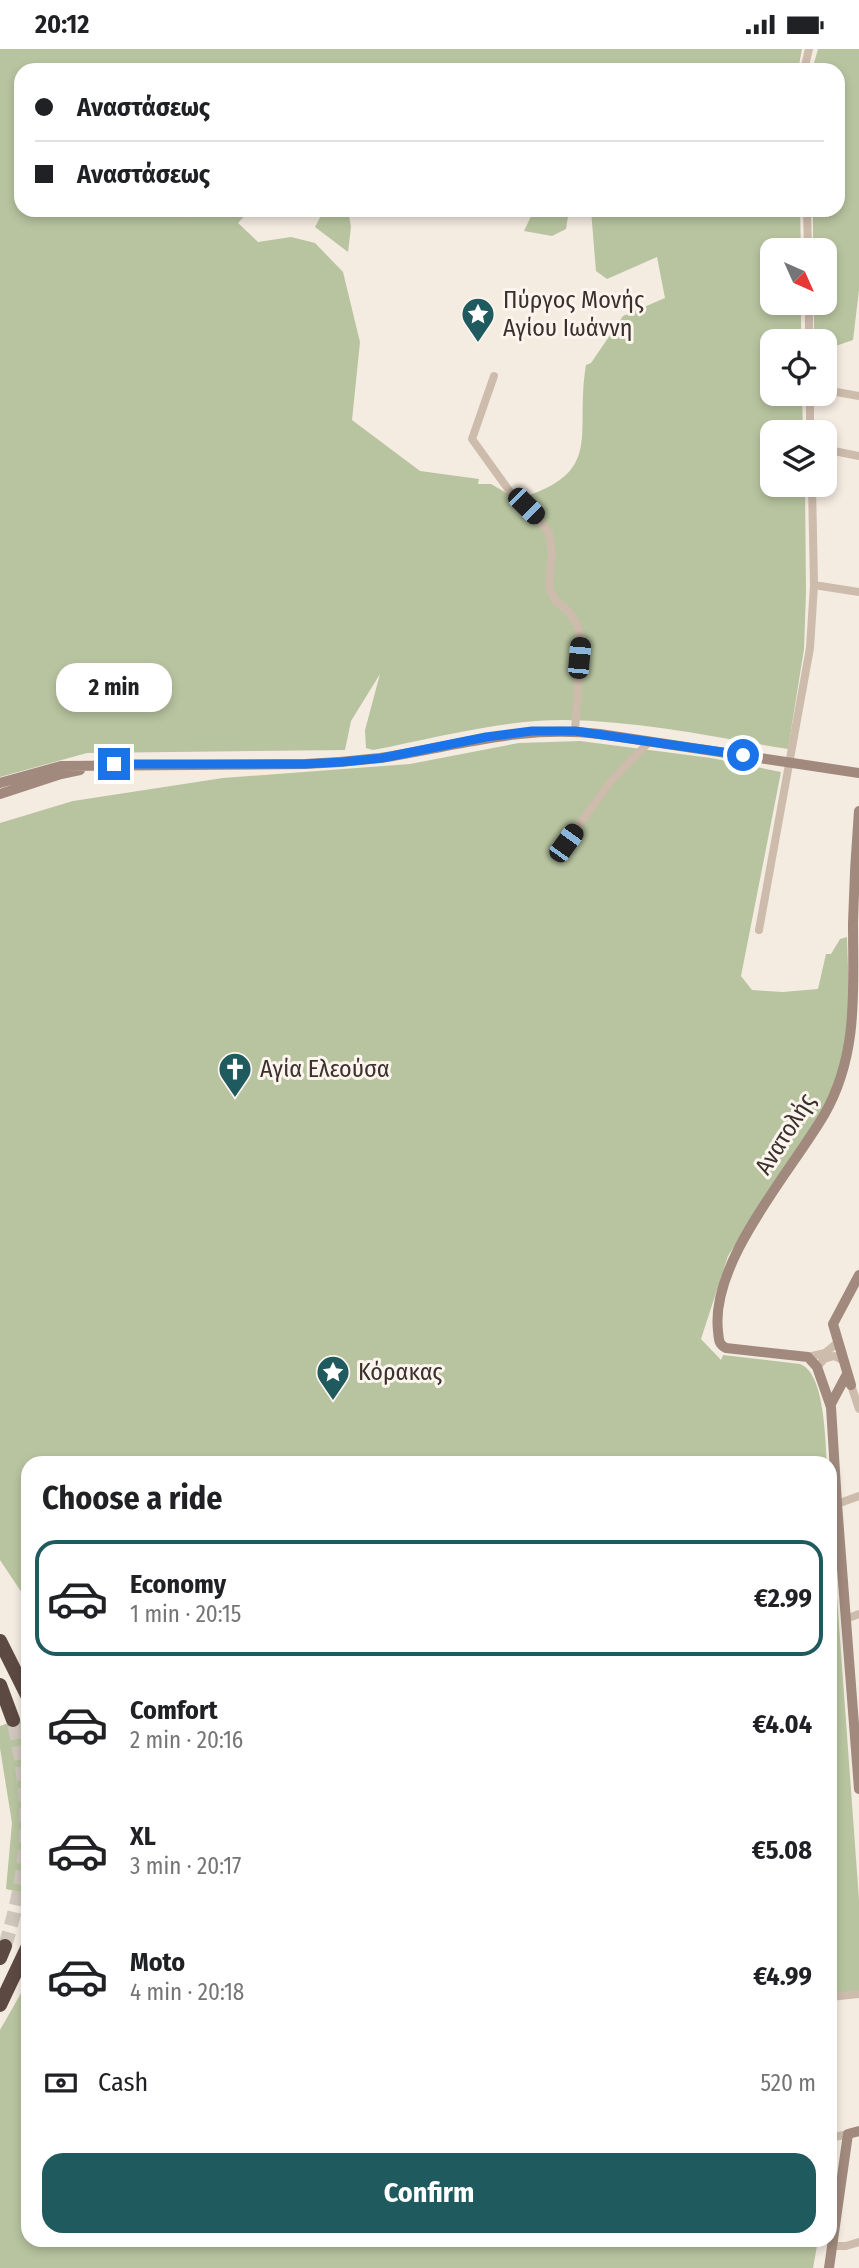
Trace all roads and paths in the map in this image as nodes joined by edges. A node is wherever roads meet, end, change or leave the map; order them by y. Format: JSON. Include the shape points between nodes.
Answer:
{"nodes":[{"id":1,"x":807,"y":217,"type":"edge"},
{"id":2,"x":808,"y":238,"type":"edge"},
{"id":3,"x":494,"y":376,"type":"dead end"},
{"id":4,"x":837,"y":392,"type":"edge"},
{"id":5,"x":859,"y":396,"type":"edge"},
{"id":6,"x":837,"y":452,"type":"edge"},
{"id":7,"x":859,"y":456,"type":"edge"},
{"id":8,"x":811,"y":497,"type":"edge"},
{"id":9,"x":814,"y":585,"type":"junction"},
{"id":10,"x":859,"y":592,"type":"edge"},
{"id":11,"x":575,"y":731,"type":"junction"},
{"id":12,"x":650,"y":741,"type":"junction"},
{"id":13,"x":789,"y":761,"type":"junction"},
{"id":14,"x":114,"y":764,"type":"junction"},
{"id":15,"x":859,"y":773,"type":"edge"},
{"id":16,"x":0,"y":783,"type":"edge"},
{"id":17,"x":0,"y":794,"type":"edge"},
{"id":18,"x":859,"y":811,"type":"edge"},
{"id":19,"x":566,"y":843,"type":"dead end"},
{"id":20,"x":856,"y":883,"type":"edge"},
{"id":21,"x":759,"y":930,"type":"dead end"},
{"id":22,"x":856,"y":958,"type":"edge"},
{"id":23,"x":859,"y":1275,"type":"edge"},
{"id":24,"x":837,"y":1343,"type":"junction"},
{"id":25,"x":808,"y":1357,"type":"junction"},
{"id":26,"x":843,"y":1360,"type":"junction"},
{"id":27,"x":817,"y":1367,"type":"junction"},
{"id":28,"x":853,"y":1385,"type":"edge"},
{"id":29,"x":831,"y":1404,"type":"junction"},
{"id":30,"x":859,"y":1409,"type":"edge"},
{"id":31,"x":834,"y":1456,"type":"edge"},
{"id":32,"x":859,"y":1496,"type":"edge"},
{"id":33,"x":837,"y":1504,"type":"edge"},
{"id":34,"x":837,"y":1516,"type":"edge"},
{"id":35,"x":859,"y":1614,"type":"edge"},
{"id":36,"x":846,"y":1619,"type":"junction"},
{"id":37,"x":0,"y":1641,"type":"edge"},
{"id":38,"x":21,"y":1681,"type":"edge"},
{"id":39,"x":0,"y":1685,"type":"edge"},
{"id":40,"x":13,"y":1720,"type":"tunnel mouth"},
{"id":41,"x":857,"y":1730,"type":"edge"},
{"id":42,"x":859,"y":1789,"type":"edge"},
{"id":43,"x":21,"y":1961,"type":"edge"},
{"id":44,"x":859,"y":1994,"type":"edge"},
{"id":45,"x":837,"y":1996,"type":"edge"},
{"id":46,"x":0,"y":2005,"type":"edge"},
{"id":47,"x":854,"y":2132,"type":"edge"},
{"id":48,"x":837,"y":2136,"type":"edge"},
{"id":49,"x":837,"y":2224,"type":"edge"},
{"id":50,"x":859,"y":2242,"type":"edge"},
{"id":51,"x":837,"y":2246,"type":"edge"},
{"id":52,"x":833,"y":2247,"type":"edge"},
{"id":53,"x":829,"y":2268,"type":"edge"}],
"edges":[{"from":1,"to":2,"type":"street"},
{"from":3,"to":11,"type":"street","via":[[472,439],[513,496],[549,533],[549,587],[555,600],[570,613],[581,639]]},
{"from":4,"to":5,"type":"street"},
{"from":6,"to":7,"type":"street"},
{"from":8,"to":9,"type":"street"},
{"from":9,"to":10,"type":"street"},
{"from":9,"to":13,"type":"street","via":[[810,648]]},
{"from":11,"to":12,"type":"street"},
{"from":11,"to":14,"type":"street","via":[[532,731],[342,762]]},
{"from":12,"to":13,"type":"street"},
{"from":12,"to":19,"type":"street","via":[[611,781]]},
{"from":13,"to":15,"type":"street"},
{"from":13,"to":21,"type":"street"},
{"from":14,"to":16,"type":"street","via":[[61,766]]},
{"from":14,"to":17,"type":"street","via":[[61,774]]},
{"from":18,"to":20,"type":"street","name":"Ανατολής"},
{"from":20,"to":22,"type":"street","name":"Ανατολής"},
{"from":22,"to":25,"type":"street","name":"Ανατολής","via":[[852,1029],[842,1080],[731,1261],[718,1312],[721,1346]]},
{"from":23,"to":24,"type":"street","via":[[834,1321]]},
{"from":24,"to":25,"type":"street","via":[[825,1353]]},
{"from":24,"to":26,"type":"street"},
{"from":25,"to":27,"type":"street"},
{"from":26,"to":27,"type":"street","via":[[834,1356]]},
{"from":26,"to":28,"type":"street"},
{"from":27,"to":29,"type":"street"},
{"from":28,"to":29,"type":"street"},
{"from":28,"to":30,"type":"street"},
{"from":29,"to":31,"type":"street"},
{"from":32,"to":33,"type":"street"},
{"from":34,"to":36,"type":"street"},
{"from":35,"to":36,"type":"street"},
{"from":36,"to":41,"type":"street"},
{"from":37,"to":38,"type":"highway"},
{"from":39,"to":40,"type":"highway"},
{"from":41,"to":42,"type":"street"},
{"from":43,"to":46,"type":"highway"},
{"from":44,"to":45,"type":"street"},
{"from":47,"to":48,"type":"street"},
{"from":47,"to":49,"type":"street"},
{"from":50,"to":51,"type":"street"},
{"from":52,"to":53,"type":"street"}]}
